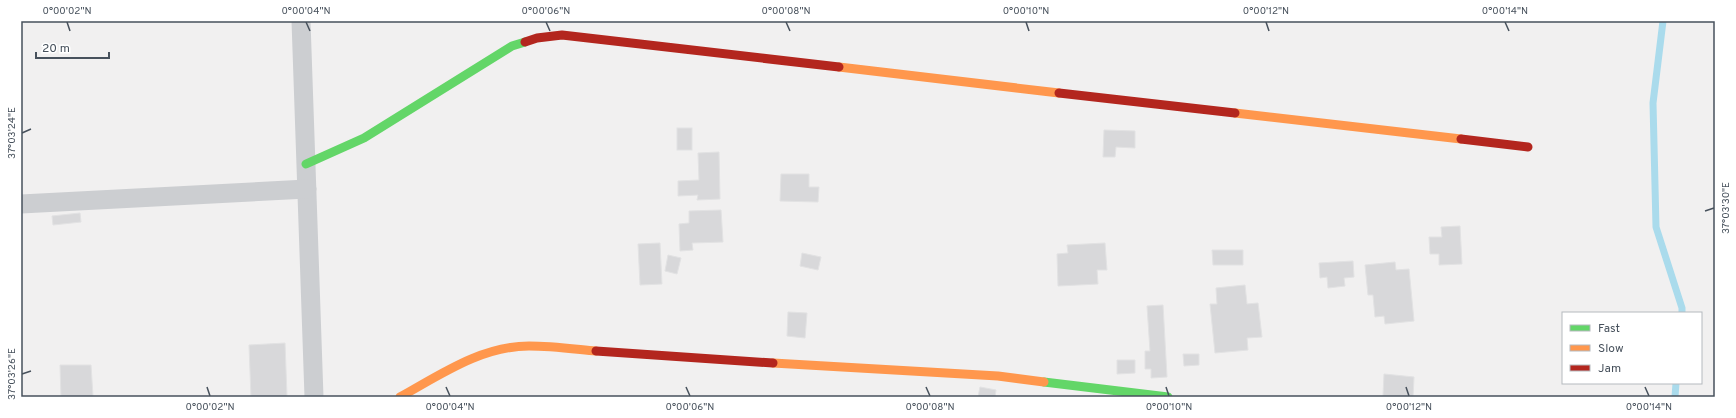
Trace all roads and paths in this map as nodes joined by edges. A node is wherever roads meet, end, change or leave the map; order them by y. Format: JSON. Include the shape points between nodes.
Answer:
{"nodes":[{"id":1,"x":301,"y":21,"type":"edge"},
{"id":2,"x":1528,"y":147,"type":"dead end"},
{"id":3,"x":306,"y":164,"type":"junction"},
{"id":4,"x":307,"y":189,"type":"junction"},
{"id":5,"x":21,"y":204,"type":"edge"},
{"id":6,"x":314,"y":397,"type":"edge"},
{"id":7,"x":400,"y":397,"type":"edge"},
{"id":8,"x":1168,"y":397,"type":"edge"}],
"edges":[{"from":1,"to":3,"type":"street"},
{"from":2,"to":3,"type":"street","via":[[562,35],[537,38],[512,46],[364,138]]},
{"from":3,"to":4,"type":"street"},
{"from":4,"to":5,"type":"street"},
{"from":4,"to":6,"type":"street"},
{"from":7,"to":8,"type":"street","via":[[468,359],[497,350],[528,346],[998,376]]}]}
